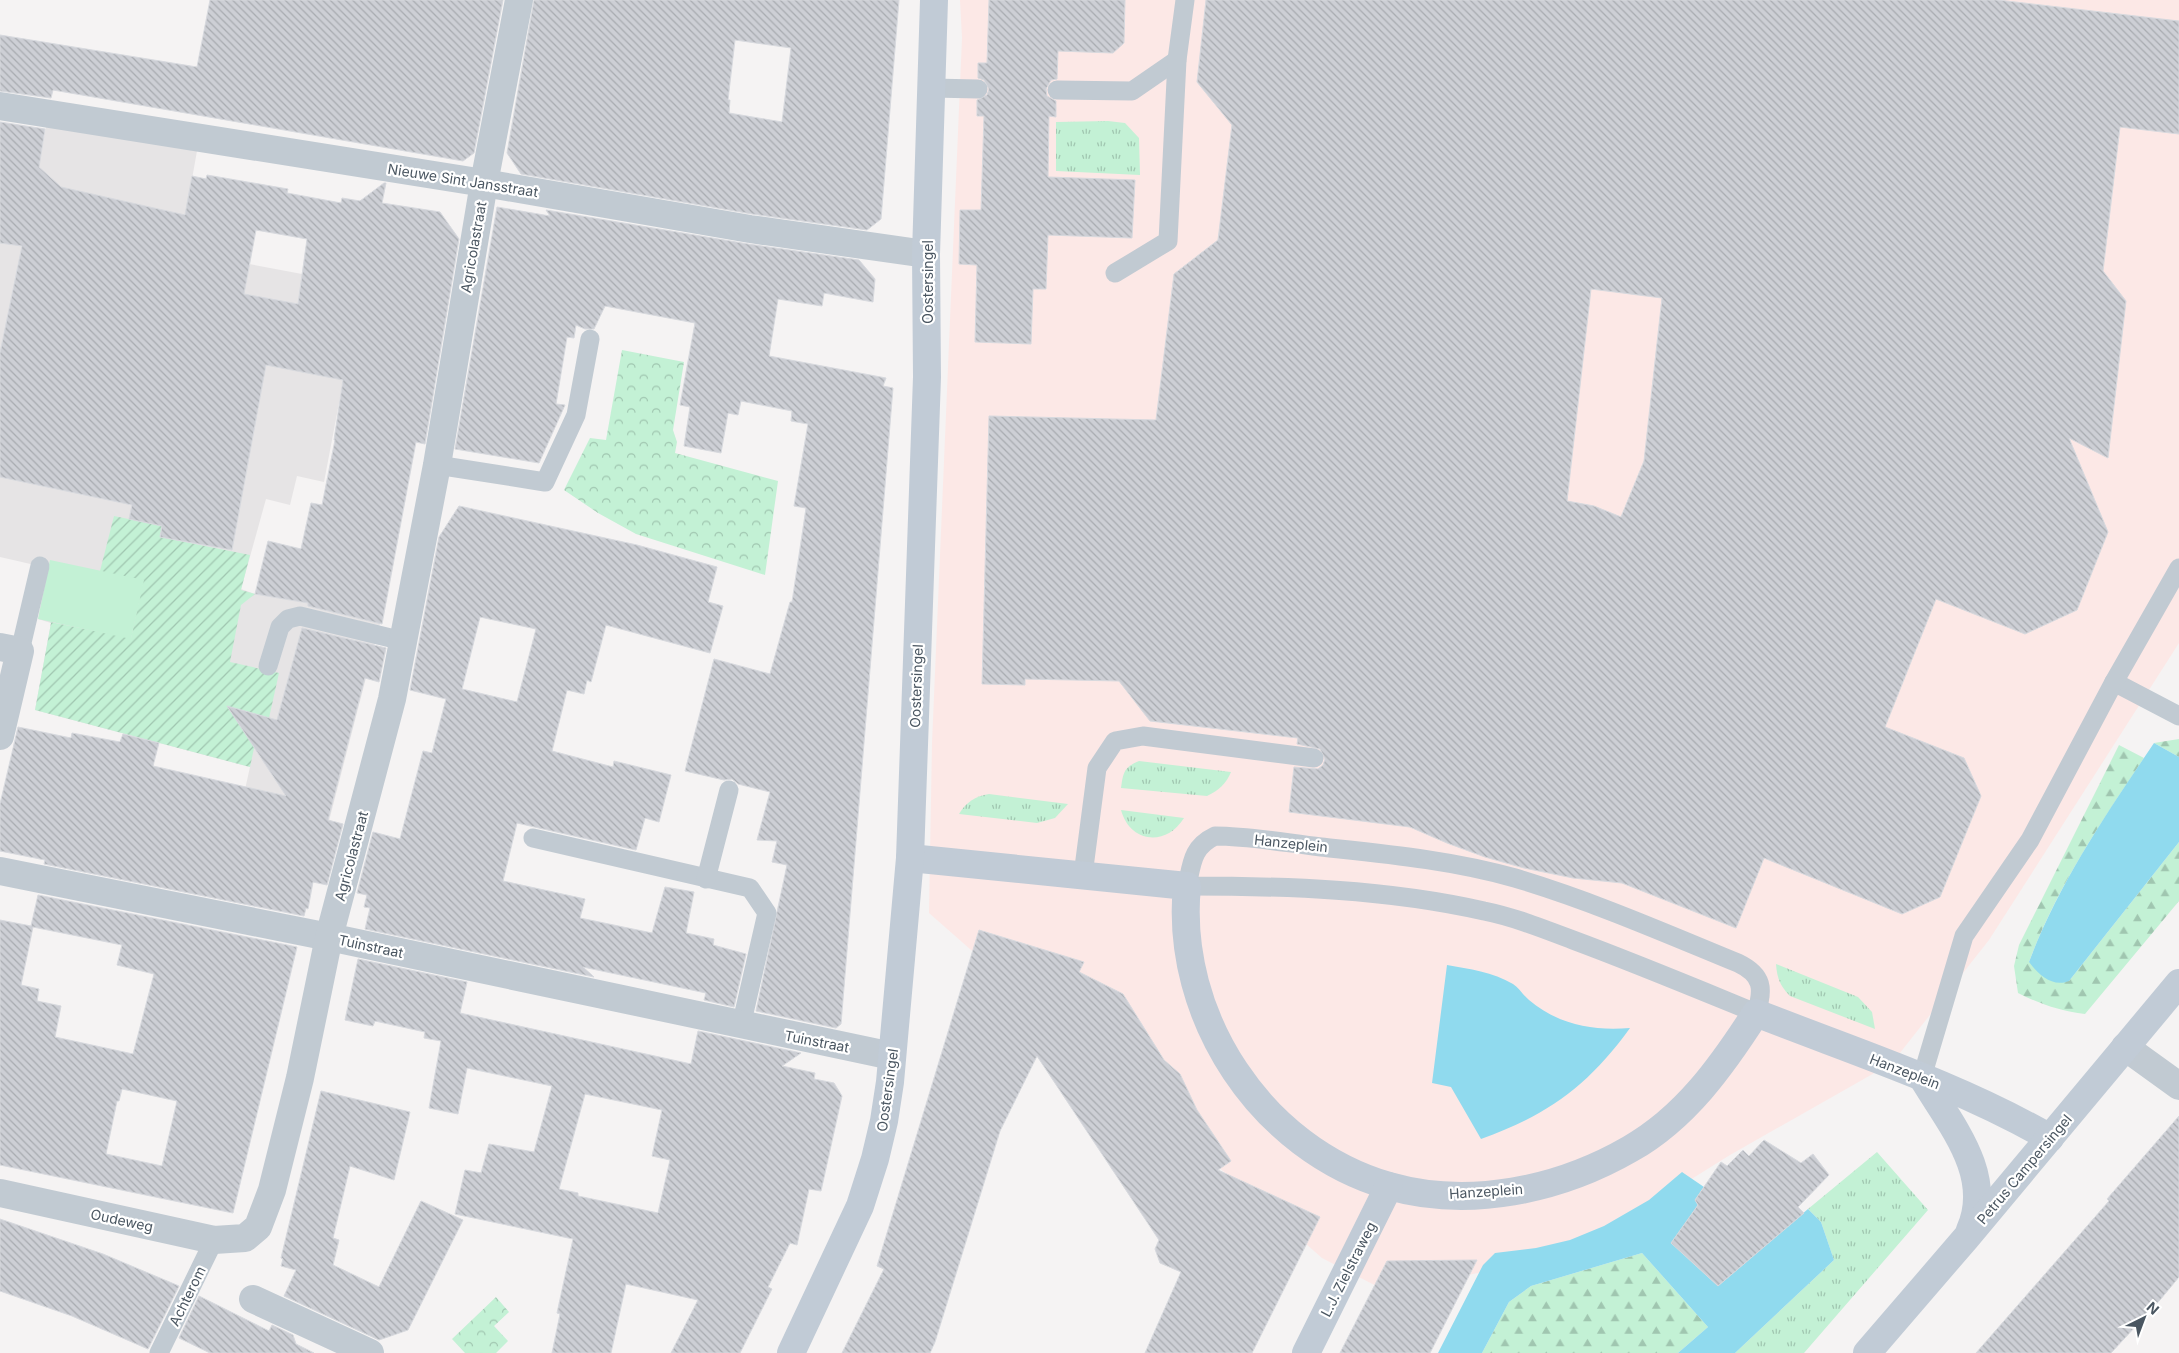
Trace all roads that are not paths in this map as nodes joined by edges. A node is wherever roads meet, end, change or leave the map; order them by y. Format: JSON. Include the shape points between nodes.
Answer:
{"nodes":[{"id":1,"x":519,"y":0,"type":"edge"},
{"id":2,"x":934,"y":0,"type":"edge"},
{"id":3,"x":1185,"y":0,"type":"edge"},
{"id":4,"x":1177,"y":60,"type":"junction"},
{"id":5,"x":932,"y":88,"type":"junction"},
{"id":6,"x":978,"y":89,"type":"dead end"},
{"id":7,"x":1057,"y":90,"type":"dead end"},
{"id":8,"x":0,"y":106,"type":"edge"},
{"id":9,"x":484,"y":183,"type":"junction"},
{"id":10,"x":926,"y":254,"type":"junction"},
{"id":11,"x":1115,"y":273,"type":"dead end"},
{"id":12,"x":590,"y":339,"type":"dead end"},
{"id":13,"x":437,"y":465,"type":"junction"},
{"id":14,"x":40,"y":566,"type":"dead end"},
{"id":15,"x":2179,"y":568,"type":"edge"},
{"id":16,"x":403,"y":640,"type":"junction"},
{"id":17,"x":10,"y":649,"type":"edge"},
{"id":18,"x":268,"y":666,"type":"dead end"},
{"id":19,"x":2114,"y":682,"type":"junction"},
{"id":20,"x":2179,"y":716,"type":"edge"},
{"id":21,"x":0,"y":736,"type":"edge"},
{"id":22,"x":1314,"y":758,"type":"dead end"},
{"id":23,"x":729,"y":790,"type":"dead end"},
{"id":24,"x":533,"y":838,"type":"dead end"},
{"id":25,"x":910,"y":858,"type":"junction"},
{"id":26,"x":0,"y":870,"type":"edge"},
{"id":27,"x":1083,"y":875,"type":"junction"},
{"id":28,"x":706,"y":879,"type":"junction"},
{"id":29,"x":1187,"y":886,"type":"junction"},
{"id":30,"x":330,"y":937,"type":"junction"},
{"id":31,"x":2179,"y":983,"type":"edge"},
{"id":32,"x":1756,"y":1013,"type":"junction"},
{"id":33,"x":741,"y":1026,"type":"junction"},
{"id":34,"x":2126,"y":1047,"type":"junction"},
{"id":35,"x":892,"y":1056,"type":"junction"},
{"id":36,"x":1922,"y":1078,"type":"junction"},
{"id":37,"x":2179,"y":1086,"type":"edge"},
{"id":38,"x":2050,"y":1138,"type":"junction"},
{"id":39,"x":1389,"y":1186,"type":"junction"},
{"id":40,"x":0,"y":1193,"type":"edge"},
{"id":41,"x":245,"y":1238,"type":"joint"},
{"id":42,"x":1966,"y":1238,"type":"junction"},
{"id":43,"x":214,"y":1240,"type":"junction"},
{"id":44,"x":253,"y":1299,"type":"dead end"},
{"id":45,"x":159,"y":1353,"type":"edge"},
{"id":46,"x":370,"y":1353,"type":"edge"},
{"id":47,"x":791,"y":1353,"type":"edge"},
{"id":48,"x":1306,"y":1353,"type":"edge"},
{"id":49,"x":1867,"y":1353,"type":"edge"}],
"edges":[{"from":1,"to":9,"type":"street","name":"Agricolastraat"},
{"from":2,"to":5,"type":"street","name":"Oostersingel"},
{"from":3,"to":4,"type":"lane"},
{"from":4,"to":7,"type":"lane","via":[[1132,90]]},
{"from":4,"to":11,"type":"lane","via":[[1168,241]]},
{"from":5,"to":6,"type":"lane"},
{"from":5,"to":10,"type":"street","name":"Oostersingel"},
{"from":8,"to":9,"type":"street","name":"Nieuwe Sint Jansstraat"},
{"from":9,"to":10,"type":"street","name":"Nieuwe Sint Jansstraat","via":[[750,229]]},
{"from":9,"to":13,"type":"street","name":"Agricolastraat"},
{"from":10,"to":25,"type":"street","name":"Oostersingel","via":[[927,378]]},
{"from":12,"to":13,"type":"lane","via":[[576,416],[545,482]]},
{"from":13,"to":16,"type":"street","name":"Agricolastraat"},
{"from":14,"to":17,"type":"lane"},
{"from":15,"to":19,"type":"lane"},
{"from":16,"to":18,"type":"lane","via":[[300,616],[288,619],[280,627]]},
{"from":16,"to":30,"type":"street","name":"Agricolastraat","via":[[392,699]]},
{"from":17,"to":21,"type":"street"},
{"from":19,"to":20,"type":"lane"},
{"from":19,"to":36,"type":"lane","via":[[2030,840],[1964,936]]},
{"from":22,"to":27,"type":"lane","via":[[1143,736],[1115,742],[1097,768]]},
{"from":23,"to":28,"type":"lane"},
{"from":24,"to":28,"type":"lane"},
{"from":25,"to":27,"type":"street","name":"Hanzeplein"},
{"from":25,"to":35,"type":"street","name":"Oostersingel"},
{"from":26,"to":30,"type":"street","name":"Tuinstraat"},
{"from":27,"to":29,"type":"street","name":"Hanzeplein"},
{"from":28,"to":33,"type":"lane","via":[[750,888],[767,913]]},
{"from":29,"to":32,"type":"lane","name":"Hanzeplein","via":[[1348,892],[1484,910],[1639,965]]},
{"from":29,"to":32,"type":"lane","name":"Hanzeplein","via":[[1194,854],[1206,840],[1216,836],[1410,856],[1462,865],[1564,893],[1748,968],[1756,976],[1762,996]]},
{"from":29,"to":39,"type":"street","name":"Hanzeplein","via":[[1187,941],[1193,978],[1208,1022],[1239,1078],[1291,1133],[1321,1155]]},
{"from":30,"to":33,"type":"street","name":"Tuinstraat"},
{"from":30,"to":41,"type":"street","name":"Agricolastraat","via":[[272,1190],[258,1227]]},
{"from":31,"to":34,"type":"street","name":"Petrus Campersingel"},
{"from":32,"to":36,"type":"street","name":"Hanzeplein"},
{"from":32,"to":39,"type":"street","name":"Hanzeplein","via":[[1718,1070],[1691,1101],[1632,1148],[1598,1166],[1528,1189],[1494,1193],[1450,1194]]},
{"from":33,"to":35,"type":"street","name":"Tuinstraat"},
{"from":34,"to":37,"type":"street"},
{"from":34,"to":38,"type":"street","name":"Petrus Campersingel"},
{"from":35,"to":47,"type":"street","name":"Oostersingel","via":[[884,1121],[860,1206]]},
{"from":36,"to":38,"type":"street","name":"Hanzeplein","via":[[2011,1116]]},
{"from":36,"to":42,"type":"street","via":[[1973,1164],[1977,1204],[1974,1222]]},
{"from":38,"to":42,"type":"street","name":"Petrus Campersingel"},
{"from":39,"to":48,"type":"street","name":"L.J. Zielstraweg"},
{"from":40,"to":43,"type":"street","name":"Oudeweg"},
{"from":41,"to":43,"type":"street","name":"Oudeweg"},
{"from":42,"to":49,"type":"street","name":"Petrus Campersingel"},
{"from":43,"to":45,"type":"lane","name":"Achterom"},
{"from":44,"to":46,"type":"street"}]}
